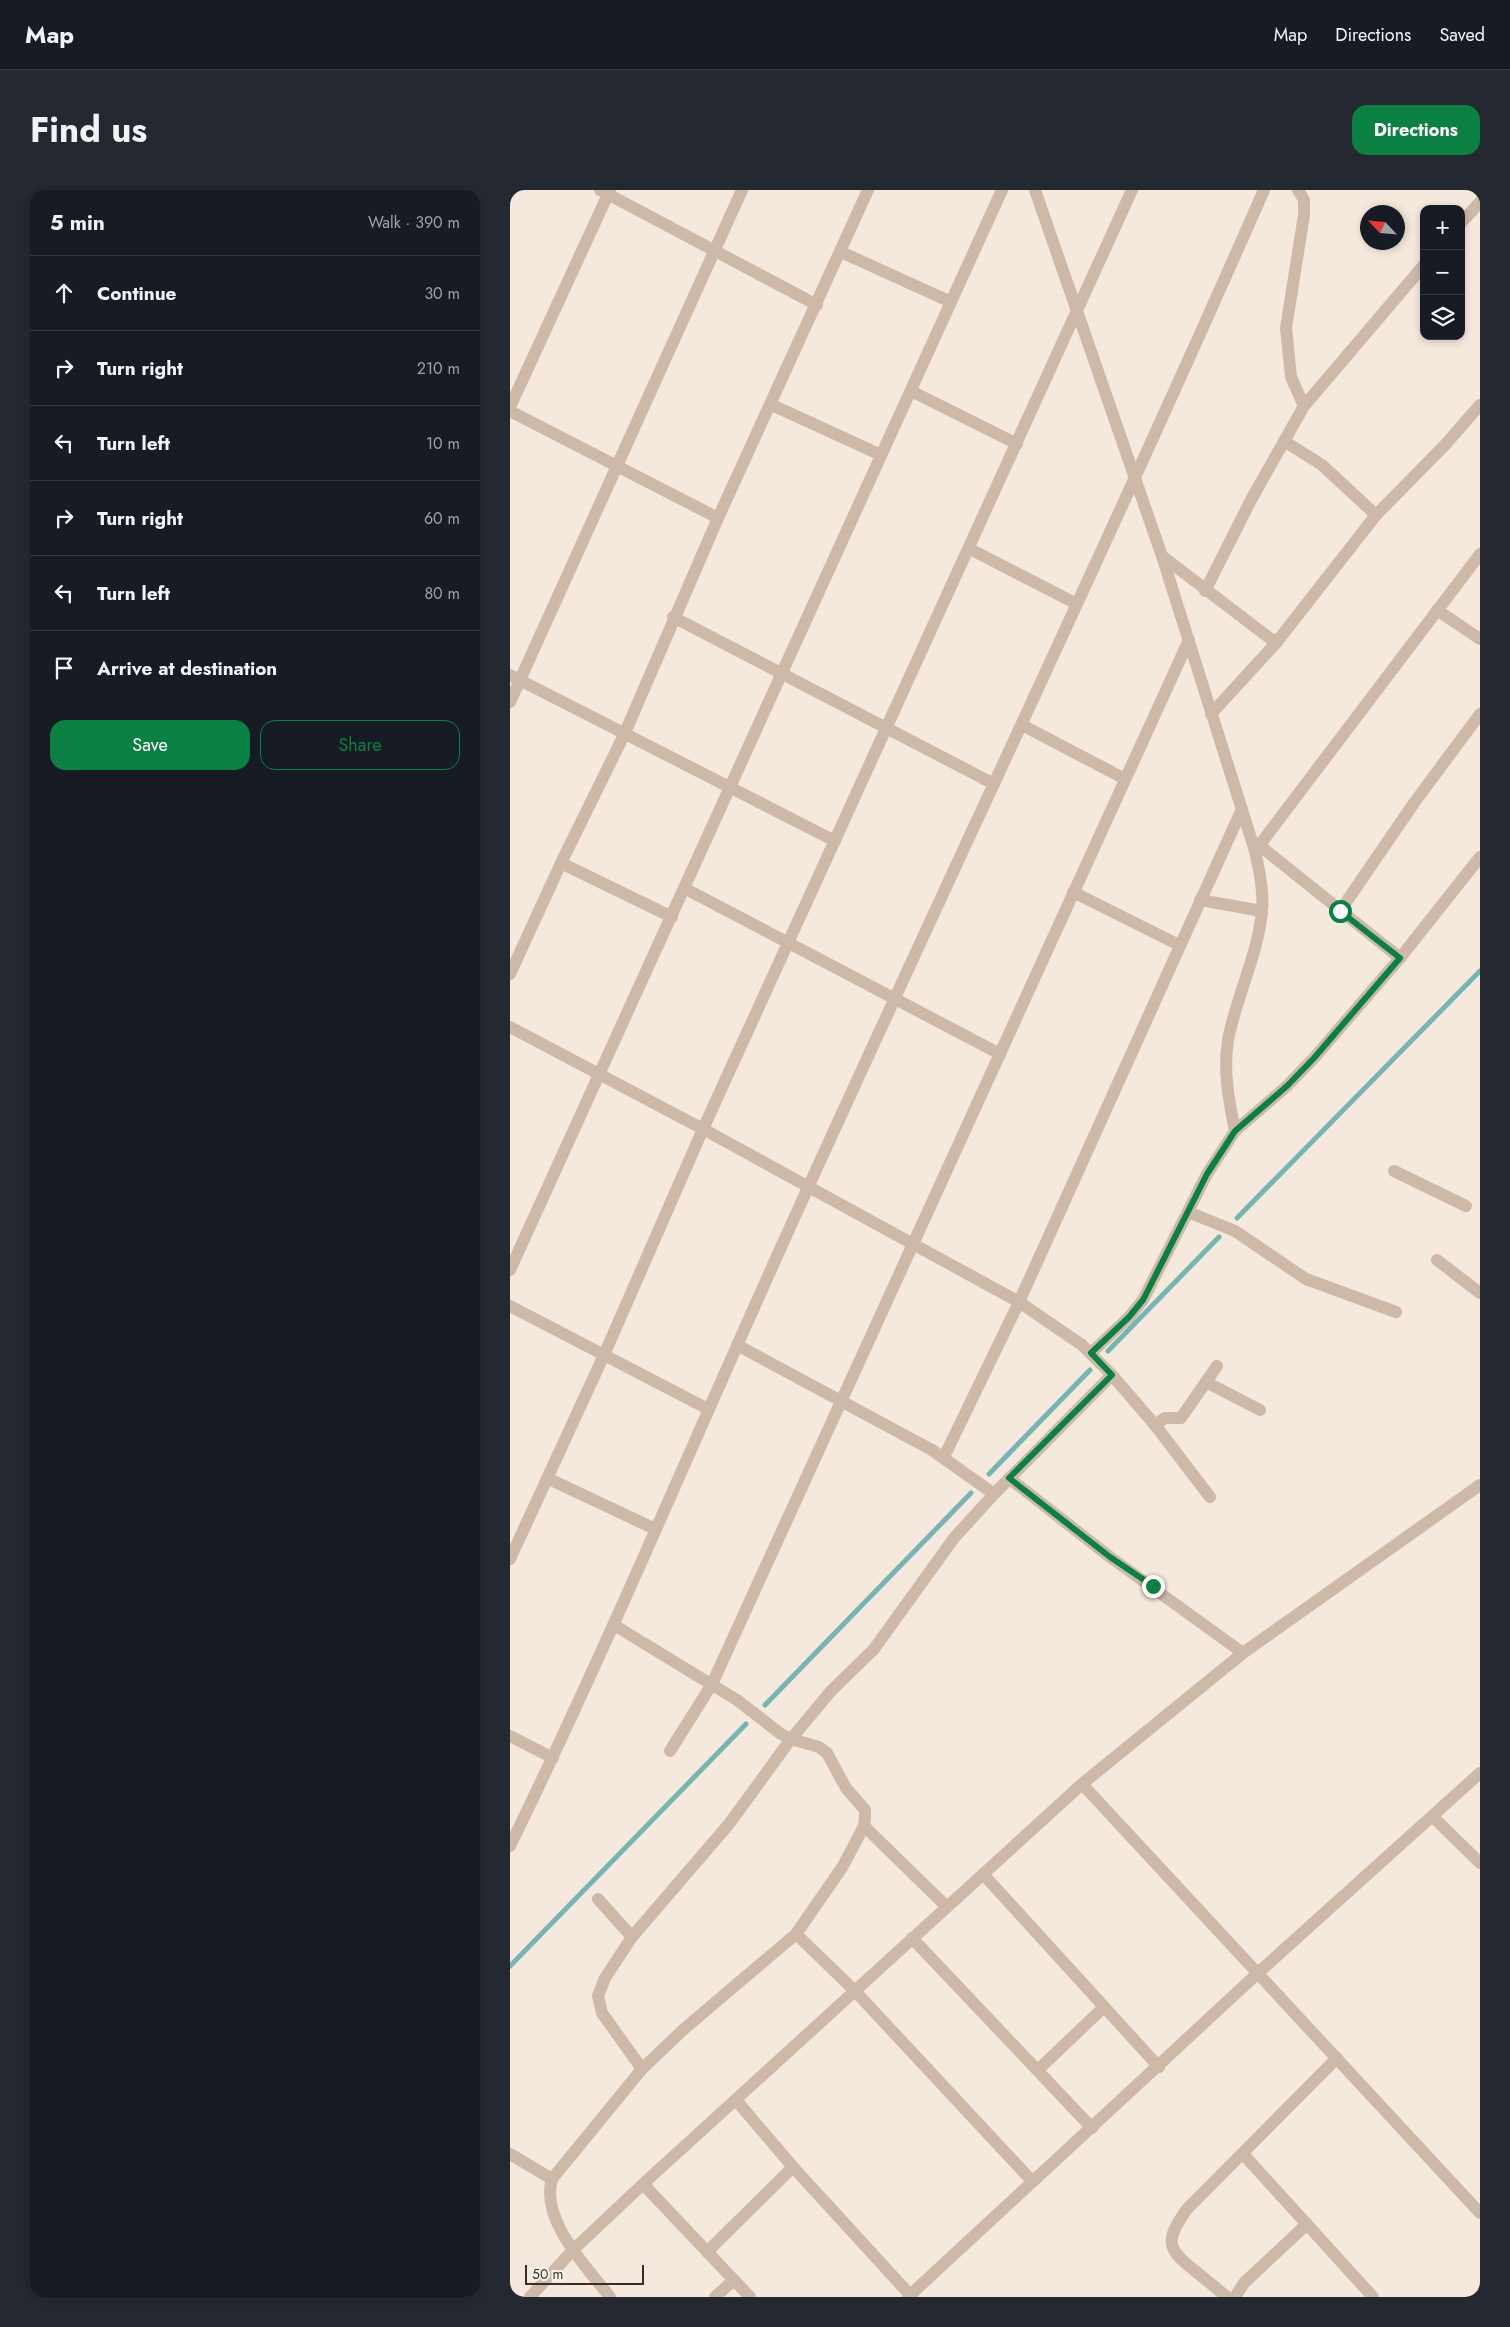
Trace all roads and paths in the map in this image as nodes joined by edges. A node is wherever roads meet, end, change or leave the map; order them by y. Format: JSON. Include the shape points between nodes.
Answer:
{"nodes":[{"id":1,"x":742,"y":190,"type":"edge"},
{"id":2,"x":868,"y":190,"type":"edge"},
{"id":3,"x":1002,"y":190,"type":"edge"},
{"id":4,"x":1035,"y":190,"type":"edge"},
{"id":5,"x":1132,"y":190,"type":"edge"},
{"id":6,"x":1264,"y":190,"type":"edge"},
{"id":7,"x":1298,"y":190,"type":"edge"},
{"id":8,"x":606,"y":191,"type":"edge"},
{"id":9,"x":1480,"y":202,"type":"edge"},
{"id":10,"x":1465,"y":219,"type":"edge"},
{"id":11,"x":715,"y":249,"type":"junction"},
{"id":12,"x":841,"y":252,"type":"junction"},
{"id":13,"x":1420,"y":270,"type":"edge"},
{"id":14,"x":951,"y":302,"type":"junction"},
{"id":15,"x":817,"y":305,"type":"junction"},
{"id":16,"x":1078,"y":312,"type":"junction"},
{"id":17,"x":911,"y":392,"type":"junction"},
{"id":18,"x":772,"y":405,"type":"junction"},
{"id":19,"x":1480,"y":405,"type":"edge"},
{"id":20,"x":1304,"y":406,"type":"junction"},
{"id":21,"x":510,"y":409,"type":"edge"},
{"id":22,"x":1284,"y":442,"type":"junction"},
{"id":23,"x":1017,"y":444,"type":"junction"},
{"id":24,"x":881,"y":455,"type":"junction"},
{"id":25,"x":618,"y":466,"type":"junction"},
{"id":26,"x":1134,"y":476,"type":"junction"},
{"id":27,"x":1376,"y":515,"type":"junction"},
{"id":28,"x":718,"y":518,"type":"junction"},
{"id":29,"x":970,"y":549,"type":"junction"},
{"id":30,"x":1480,"y":554,"type":"edge"},
{"id":31,"x":1162,"y":556,"type":"junction"},
{"id":32,"x":1206,"y":591,"type":"junction"},
{"id":33,"x":1077,"y":604,"type":"junction"},
{"id":34,"x":1437,"y":610,"type":"junction"},
{"id":35,"x":673,"y":617,"type":"junction"},
{"id":36,"x":1480,"y":639,"type":"edge"},
{"id":37,"x":1188,"y":640,"type":"junction"},
{"id":38,"x":1276,"y":643,"type":"junction"},
{"id":39,"x":782,"y":675,"type":"junction"},
{"id":40,"x":515,"y":677,"type":"edge"},
{"id":41,"x":510,"y":702,"type":"edge"},
{"id":42,"x":1211,"y":714,"type":"junction"},
{"id":43,"x":1480,"y":714,"type":"edge"},
{"id":44,"x":1022,"y":725,"type":"junction"},
{"id":45,"x":887,"y":728,"type":"junction"},
{"id":46,"x":624,"y":735,"type":"junction"},
{"id":47,"x":1125,"y":779,"type":"junction"},
{"id":48,"x":994,"y":784,"type":"junction"},
{"id":49,"x":728,"y":788,"type":"junction"},
{"id":50,"x":1242,"y":809,"type":"junction"},
{"id":51,"x":835,"y":841,"type":"junction"},
{"id":52,"x":1257,"y":848,"type":"junction"},
{"id":53,"x":1480,"y":857,"type":"edge"},
{"id":54,"x":560,"y":863,"type":"junction"},
{"id":55,"x":684,"y":888,"type":"junction"},
{"id":56,"x":1073,"y":892,"type":"junction"},
{"id":57,"x":1200,"y":900,"type":"junction"},
{"id":58,"x":1262,"y":911,"type":"junction"},
{"id":59,"x":1340,"y":911,"type":"junction"},
{"id":60,"x":672,"y":917,"type":"junction"},
{"id":61,"x":788,"y":944,"type":"junction"},
{"id":62,"x":1179,"y":945,"type":"junction"},
{"id":63,"x":1400,"y":958,"type":"junction"},
{"id":64,"x":510,"y":974,"type":"edge"},
{"id":65,"x":894,"y":998,"type":"junction"},
{"id":66,"x":510,"y":1028,"type":"edge"},
{"id":67,"x":1000,"y":1054,"type":"junction"},
{"id":68,"x":600,"y":1075,"type":"junction"},
{"id":69,"x":703,"y":1129,"type":"junction"},
{"id":70,"x":1235,"y":1131,"type":"junction"},
{"id":71,"x":1394,"y":1171,"type":"dead end"},
{"id":72,"x":808,"y":1187,"type":"junction"},
{"id":73,"x":1466,"y":1206,"type":"dead end"},
{"id":74,"x":1188,"y":1212,"type":"junction"},
{"id":75,"x":913,"y":1243,"type":"junction"},
{"id":76,"x":1437,"y":1260,"type":"dead end"},
{"id":77,"x":510,"y":1270,"type":"edge"},
{"id":78,"x":1480,"y":1293,"type":"edge"},
{"id":79,"x":1018,"y":1302,"type":"junction"},
{"id":80,"x":510,"y":1306,"type":"edge"},
{"id":81,"x":1396,"y":1312,"type":"dead end"},
{"id":82,"x":737,"y":1345,"type":"junction"},
{"id":83,"x":1091,"y":1353,"type":"junction"},
{"id":84,"x":604,"y":1355,"type":"junction"},
{"id":85,"x":1217,"y":1366,"type":"dead end"},
{"id":86,"x":1112,"y":1375,"type":"junction"},
{"id":87,"x":1206,"y":1382,"type":"junction"},
{"id":88,"x":840,"y":1400,"type":"junction"},
{"id":89,"x":708,"y":1410,"type":"junction"},
{"id":90,"x":1260,"y":1410,"type":"dead end"},
{"id":91,"x":1155,"y":1425,"type":"junction"},
{"id":92,"x":944,"y":1457,"type":"junction"},
{"id":93,"x":547,"y":1478,"type":"junction"},
{"id":94,"x":1009,"y":1478,"type":"junction"},
{"id":95,"x":1480,"y":1485,"type":"edge"},
{"id":96,"x":994,"y":1494,"type":"junction"},
{"id":97,"x":1210,"y":1497,"type":"dead end"},
{"id":98,"x":655,"y":1529,"type":"junction"},
{"id":99,"x":510,"y":1559,"type":"edge"},
{"id":100,"x":614,"y":1625,"type":"junction"},
{"id":101,"x":1242,"y":1653,"type":"junction"},
{"id":102,"x":712,"y":1684,"type":"junction"},
{"id":103,"x":510,"y":1736,"type":"edge"},
{"id":104,"x":791,"y":1739,"type":"junction"},
{"id":105,"x":670,"y":1751,"type":"dead end"},
{"id":106,"x":553,"y":1758,"type":"junction"},
{"id":107,"x":1480,"y":1773,"type":"edge"},
{"id":108,"x":1082,"y":1784,"type":"junction"},
{"id":109,"x":1432,"y":1816,"type":"junction"},
{"id":110,"x":864,"y":1826,"type":"junction"},
{"id":111,"x":510,"y":1846,"type":"edge"},
{"id":112,"x":1480,"y":1863,"type":"edge"},
{"id":113,"x":983,"y":1874,"type":"junction"},
{"id":114,"x":598,"y":1899,"type":"dead end"},
{"id":115,"x":946,"y":1907,"type":"junction"},
{"id":116,"x":796,"y":1934,"type":"junction"},
{"id":117,"x":632,"y":1937,"type":"junction"},
{"id":118,"x":912,"y":1938,"type":"junction"},
{"id":119,"x":1258,"y":1973,"type":"junction"},
{"id":120,"x":854,"y":1990,"type":"junction"},
{"id":121,"x":1104,"y":2007,"type":"junction"},
{"id":122,"x":1338,"y":2058,"type":"junction"},
{"id":123,"x":1159,"y":2067,"type":"junction"},
{"id":124,"x":642,"y":2069,"type":"junction"},
{"id":125,"x":1039,"y":2069,"type":"junction"},
{"id":126,"x":736,"y":2100,"type":"junction"},
{"id":127,"x":1092,"y":2128,"type":"junction"},
{"id":128,"x":510,"y":2154,"type":"edge"},
{"id":129,"x":1243,"y":2154,"type":"junction"},
{"id":130,"x":793,"y":2167,"type":"junction"},
{"id":131,"x":552,"y":2179,"type":"junction"},
{"id":132,"x":1032,"y":2181,"type":"junction"},
{"id":133,"x":643,"y":2184,"type":"junction"},
{"id":134,"x":1480,"y":2213,"type":"edge"},
{"id":135,"x":1307,"y":2224,"type":"junction"},
{"id":136,"x":573,"y":2250,"type":"junction"},
{"id":137,"x":707,"y":2252,"type":"junction"},
{"id":138,"x":734,"y":2280,"type":"junction"},
{"id":139,"x":910,"y":2296,"type":"edge"},
{"id":140,"x":530,"y":2297,"type":"edge"},
{"id":141,"x":610,"y":2297,"type":"edge"},
{"id":142,"x":715,"y":2297,"type":"edge"},
{"id":143,"x":750,"y":2297,"type":"edge"},
{"id":144,"x":1227,"y":2297,"type":"edge"},
{"id":145,"x":1235,"y":2297,"type":"edge"},
{"id":146,"x":1373,"y":2297,"type":"edge"}],
"edges":[{"from":1,"to":11,"type":"street"},
{"from":2,"to":12,"type":"street"},
{"from":3,"to":14,"type":"street"},
{"from":4,"to":16,"type":"street"},
{"from":5,"to":16,"type":"street"},
{"from":6,"to":26,"type":"street"},
{"from":7,"to":20,"type":"street","via":[[1304,200],[1304,215],[1286,328],[1291,376]]},
{"from":8,"to":11,"type":"street"},
{"from":8,"to":21,"type":"street"},
{"from":9,"to":10,"type":"street"},
{"from":11,"to":15,"type":"street"},
{"from":11,"to":25,"type":"street"},
{"from":12,"to":14,"type":"street"},
{"from":12,"to":15,"type":"street"},
{"from":13,"to":20,"type":"street"},
{"from":14,"to":17,"type":"street"},
{"from":15,"to":18,"type":"street"},
{"from":16,"to":23,"type":"street"},
{"from":16,"to":26,"type":"street"},
{"from":17,"to":23,"type":"street"},
{"from":17,"to":24,"type":"street"},
{"from":18,"to":24,"type":"street"},
{"from":18,"to":28,"type":"street"},
{"from":19,"to":27,"type":"street"},
{"from":20,"to":22,"type":"street"},
{"from":21,"to":25,"type":"street"},
{"from":22,"to":27,"type":"street","via":[[1322,464]]},
{"from":22,"to":32,"type":"street"},
{"from":23,"to":29,"type":"street"},
{"from":24,"to":39,"type":"street"},
{"from":25,"to":28,"type":"street"},
{"from":25,"to":40,"type":"street"},
{"from":26,"to":31,"type":"street"},
{"from":26,"to":33,"type":"street"},
{"from":27,"to":38,"type":"street"},
{"from":28,"to":35,"type":"street"},
{"from":29,"to":33,"type":"street"},
{"from":29,"to":45,"type":"street"},
{"from":30,"to":34,"type":"street"},
{"from":31,"to":32,"type":"street"},
{"from":31,"to":37,"type":"street"},
{"from":32,"to":38,"type":"street"},
{"from":33,"to":44,"type":"street"},
{"from":34,"to":36,"type":"street"},
{"from":34,"to":52,"type":"street"},
{"from":35,"to":39,"type":"street"},
{"from":35,"to":46,"type":"street"},
{"from":37,"to":42,"type":"street"},
{"from":37,"to":47,"type":"street"},
{"from":38,"to":42,"type":"street"},
{"from":39,"to":45,"type":"street"},
{"from":39,"to":49,"type":"street"},
{"from":40,"to":41,"type":"street"},
{"from":40,"to":46,"type":"street"},
{"from":42,"to":50,"type":"street"},
{"from":43,"to":59,"type":"street"},
{"from":44,"to":47,"type":"street"},
{"from":44,"to":48,"type":"street"},
{"from":45,"to":48,"type":"street"},
{"from":45,"to":51,"type":"street"},
{"from":46,"to":49,"type":"street"},
{"from":46,"to":54,"type":"street"},
{"from":47,"to":56,"type":"street"},
{"from":48,"to":65,"type":"street"},
{"from":49,"to":51,"type":"street"},
{"from":49,"to":55,"type":"street"},
{"from":50,"to":52,"type":"street"},
{"from":50,"to":57,"type":"street"},
{"from":51,"to":61,"type":"street"},
{"from":52,"to":58,"type":"street"},
{"from":52,"to":59,"type":"street"},
{"from":53,"to":63,"type":"street"},
{"from":54,"to":60,"type":"street"},
{"from":54,"to":64,"type":"street"},
{"from":55,"to":60,"type":"street"},
{"from":55,"to":61,"type":"street"},
{"from":56,"to":62,"type":"street"},
{"from":56,"to":67,"type":"street"},
{"from":57,"to":58,"type":"street"},
{"from":57,"to":62,"type":"street"},
{"from":58,"to":70,"type":"street","via":[[1228,1041],[1228,1100]]},
{"from":59,"to":63,"type":"street"},
{"from":60,"to":68,"type":"street"},
{"from":61,"to":65,"type":"street"},
{"from":61,"to":69,"type":"street"},
{"from":62,"to":79,"type":"street"},
{"from":63,"to":70,"type":"street","via":[[1314,1058]]},
{"from":65,"to":67,"type":"street"},
{"from":65,"to":72,"type":"street"},
{"from":66,"to":68,"type":"street"},
{"from":67,"to":75,"type":"street"},
{"from":68,"to":69,"type":"street"},
{"from":68,"to":77,"type":"street"},
{"from":69,"to":72,"type":"street"},
{"from":69,"to":84,"type":"street"},
{"from":70,"to":74,"type":"street","via":[[1207,1174]]},
{"from":71,"to":73,"type":"street"},
{"from":72,"to":75,"type":"street"},
{"from":72,"to":82,"type":"street"},
{"from":74,"to":81,"type":"street","via":[[1235,1231],[1306,1279]]},
{"from":74,"to":83,"type":"street","via":[[1143,1300]]},
{"from":75,"to":79,"type":"street"},
{"from":75,"to":88,"type":"street"},
{"from":76,"to":78,"type":"street"},
{"from":79,"to":83,"type":"street"},
{"from":79,"to":92,"type":"street"},
{"from":80,"to":84,"type":"street"},
{"from":82,"to":88,"type":"street"},
{"from":82,"to":89,"type":"street"},
{"from":83,"to":86,"type":"street"},
{"from":84,"to":89,"type":"street"},
{"from":84,"to":93,"type":"street"},
{"from":85,"to":87,"type":"street"},
{"from":86,"to":91,"type":"street"},
{"from":86,"to":94,"type":"street"},
{"from":87,"to":90,"type":"street"},
{"from":87,"to":91,"type":"street","via":[[1180,1418],[1165,1418]]},
{"from":88,"to":92,"type":"street"},
{"from":88,"to":102,"type":"street"},
{"from":89,"to":98,"type":"street"},
{"from":91,"to":97,"type":"street"},
{"from":92,"to":96,"type":"street"},
{"from":93,"to":98,"type":"street"},
{"from":93,"to":99,"type":"street"},
{"from":94,"to":96,"type":"street"},
{"from":94,"to":101,"type":"street","via":[[1110,1557]]},
{"from":95,"to":101,"type":"street"},
{"from":96,"to":104,"type":"street","via":[[947,1547],[874,1649],[834,1687]]},
{"from":98,"to":100,"type":"street"},
{"from":100,"to":102,"type":"street"},
{"from":100,"to":106,"type":"street"},
{"from":101,"to":108,"type":"street"},
{"from":102,"to":104,"type":"street"},
{"from":102,"to":105,"type":"street"},
{"from":103,"to":106,"type":"street"},
{"from":104,"to":110,"type":"street","via":[[819,1747],[827,1753],[846,1788],[865,1810]]},
{"from":104,"to":117,"type":"street","via":[[724,1830]]},
{"from":106,"to":111,"type":"street"},
{"from":107,"to":109,"type":"street"},
{"from":108,"to":113,"type":"street"},
{"from":108,"to":119,"type":"street"},
{"from":109,"to":112,"type":"street"},
{"from":109,"to":119,"type":"street"},
{"from":110,"to":115,"type":"street"},
{"from":110,"to":116,"type":"street","via":[[843,1866]]},
{"from":113,"to":115,"type":"street"},
{"from":113,"to":121,"type":"street"},
{"from":114,"to":117,"type":"street"},
{"from":115,"to":118,"type":"street"},
{"from":116,"to":120,"type":"street"},
{"from":116,"to":124,"type":"street"},
{"from":117,"to":124,"type":"street","via":[[614,1961],[598,1996],[602,2013]]},
{"from":118,"to":120,"type":"street"},
{"from":118,"to":125,"type":"street"},
{"from":119,"to":122,"type":"street"},
{"from":119,"to":123,"type":"street"},
{"from":120,"to":126,"type":"street"},
{"from":120,"to":132,"type":"street"},
{"from":121,"to":123,"type":"street"},
{"from":121,"to":125,"type":"street"},
{"from":122,"to":129,"type":"street"},
{"from":122,"to":134,"type":"street"},
{"from":123,"to":127,"type":"street"},
{"from":124,"to":131,"type":"street"},
{"from":125,"to":127,"type":"street"},
{"from":126,"to":130,"type":"street"},
{"from":126,"to":133,"type":"street"},
{"from":127,"to":132,"type":"street"},
{"from":128,"to":131,"type":"street"},
{"from":129,"to":135,"type":"street"},
{"from":129,"to":144,"type":"street","via":[[1187,2210],[1171,2243],[1174,2254]]},
{"from":130,"to":137,"type":"street"},
{"from":130,"to":139,"type":"street"},
{"from":131,"to":136,"type":"street","via":[[548,2191],[551,2209]]},
{"from":132,"to":139,"type":"street"},
{"from":133,"to":136,"type":"street"},
{"from":133,"to":137,"type":"street"},
{"from":135,"to":145,"type":"street","via":[[1244,2283]]},
{"from":135,"to":146,"type":"street"},
{"from":136,"to":140,"type":"street"},
{"from":136,"to":141,"type":"street"},
{"from":137,"to":138,"type":"street"},
{"from":138,"to":142,"type":"street"},
{"from":138,"to":143,"type":"street"}]}
